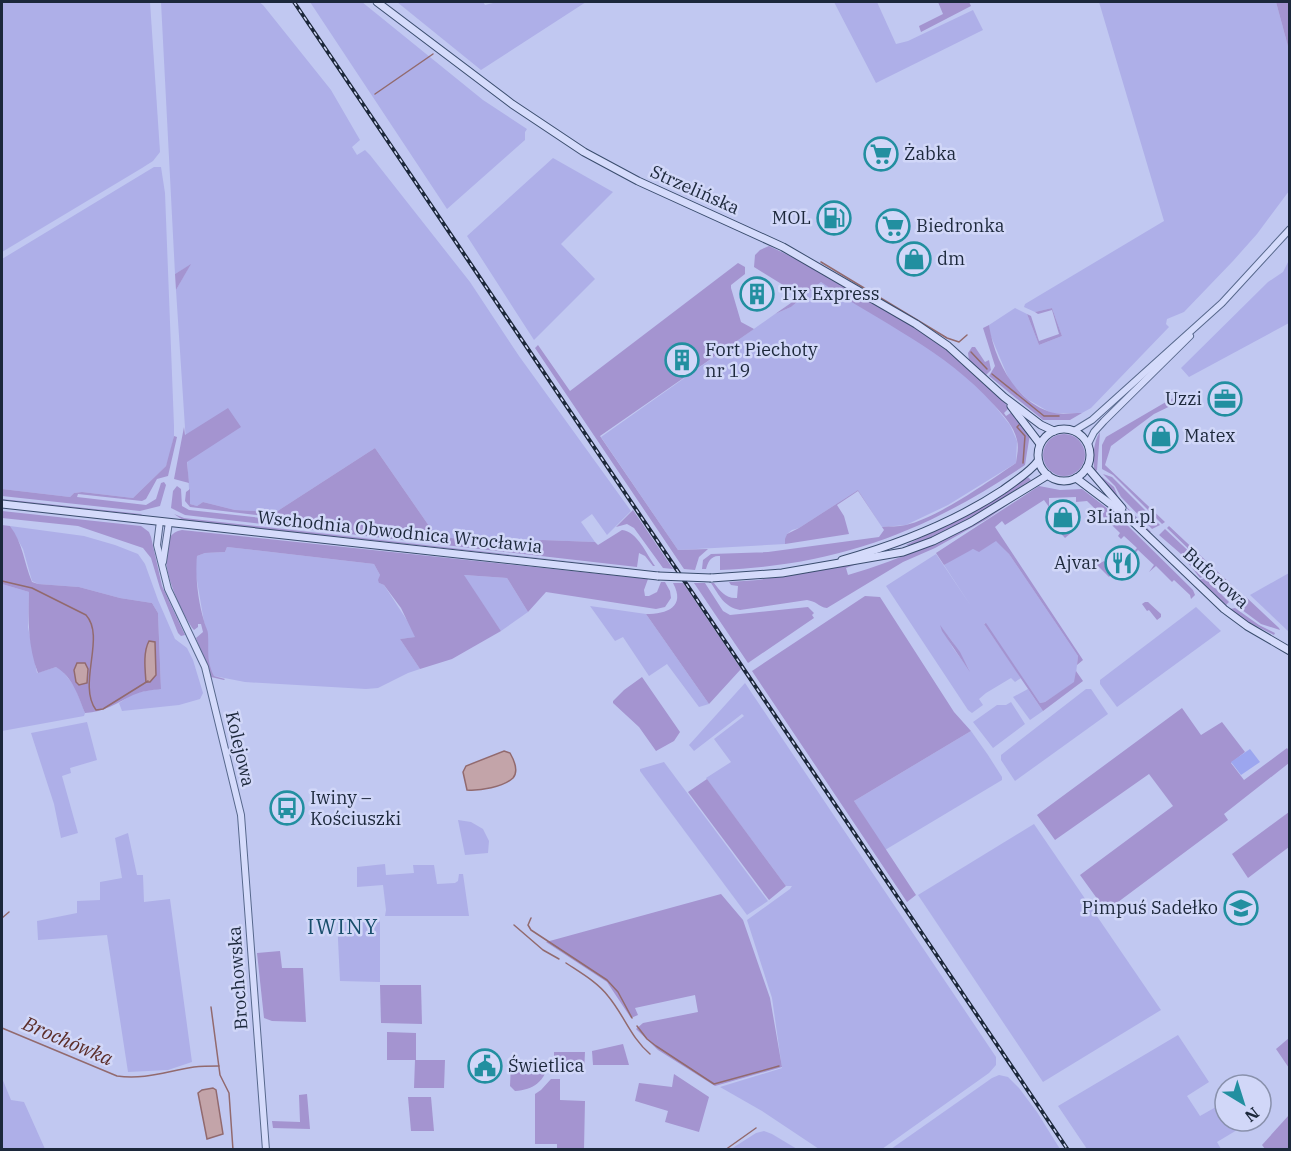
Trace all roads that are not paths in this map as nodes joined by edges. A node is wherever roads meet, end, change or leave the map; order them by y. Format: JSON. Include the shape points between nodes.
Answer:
{"nodes":[{"id":1,"x":377,"y":2,"type":"edge"},
{"id":2,"x":1290,"y":229,"type":"edge"},
{"id":3,"x":1213,"y":311,"type":"junction"},
{"id":4,"x":1004,"y":397,"type":"junction"},
{"id":5,"x":1054,"y":431,"type":"junction"},
{"id":6,"x":1074,"y":431,"type":"junction"},
{"id":7,"x":1040,"y":444,"type":"junction"},
{"id":8,"x":1088,"y":444,"type":"junction"},
{"id":9,"x":1038,"y":460,"type":"junction"},
{"id":10,"x":1087,"y":467,"type":"junction"},
{"id":11,"x":1048,"y":475,"type":"junction"},
{"id":12,"x":1076,"y":478,"type":"junction"},
{"id":13,"x":2,"y":504,"type":"edge"},
{"id":14,"x":1129,"y":518,"type":"junction"},
{"id":15,"x":160,"y":521,"type":"junction"},
{"id":16,"x":169,"y":522,"type":"junction"},
{"id":17,"x":163,"y":566,"type":"junction"},
{"id":18,"x":795,"y":571,"type":"junction"},
{"id":19,"x":1290,"y":651,"type":"edge"},
{"id":20,"x":238,"y":804,"type":"joint"},
{"id":21,"x":266,"y":1149,"type":"edge"}],
"edges":[{"from":1,"to":4,"type":"main road","name":"Strzelińska","via":[[557,135],[638,181],[783,247],[884,305],[948,346]]},
{"from":2,"to":3,"type":"street"},
{"from":3,"to":6,"type":"street","via":[[1092,420]]},
{"from":3,"to":8,"type":"street","via":[[1104,421]]},
{"from":4,"to":5,"type":"main road","name":"Strzelińska"},
{"from":4,"to":7,"type":"main road","name":"Strzelińska"},
{"from":5,"to":6,"type":"main road"},
{"from":5,"to":7,"type":"main road"},
{"from":6,"to":8,"type":"main road"},
{"from":7,"to":9,"type":"main road"},
{"from":8,"to":10,"type":"main road"},
{"from":9,"to":11,"type":"main road"},
{"from":9,"to":18,"type":"main road","name":"Wschodnia Obwodnica Wrocławia","via":[[1028,472],[998,492],[927,531],[876,550]]},
{"from":10,"to":12,"type":"main road"},
{"from":10,"to":14,"type":"main road","name":"Buforowa"},
{"from":11,"to":12,"type":"main road","via":[[1061,481]]},
{"from":11,"to":18,"type":"main road","name":"Wschodnia Obwodnica Wrocławia","via":[[971,522],[927,543],[885,556]]},
{"from":12,"to":14,"type":"main road","name":"Buforowa"},
{"from":13,"to":15,"type":"main road","name":"Wschodnia Obwodnica Wrocławia"},
{"from":14,"to":19,"type":"main road","name":"Buforowa","via":[[1224,609]]},
{"from":15,"to":16,"type":"main road","name":"Wschodnia Obwodnica Wrocławia"},
{"from":15,"to":17,"type":"street","name":"Kolejowa","via":[[157,540]]},
{"from":16,"to":17,"type":"street"},
{"from":16,"to":18,"type":"main road","name":"Wschodnia Obwodnica Wrocławia","bridge":true,"via":[[658,576],[711,578]]},
{"from":17,"to":20,"type":"street","name":"Kolejowa","via":[[173,601],[205,668]]},
{"from":20,"to":21,"type":"street","name":"Brochowska"}]}
